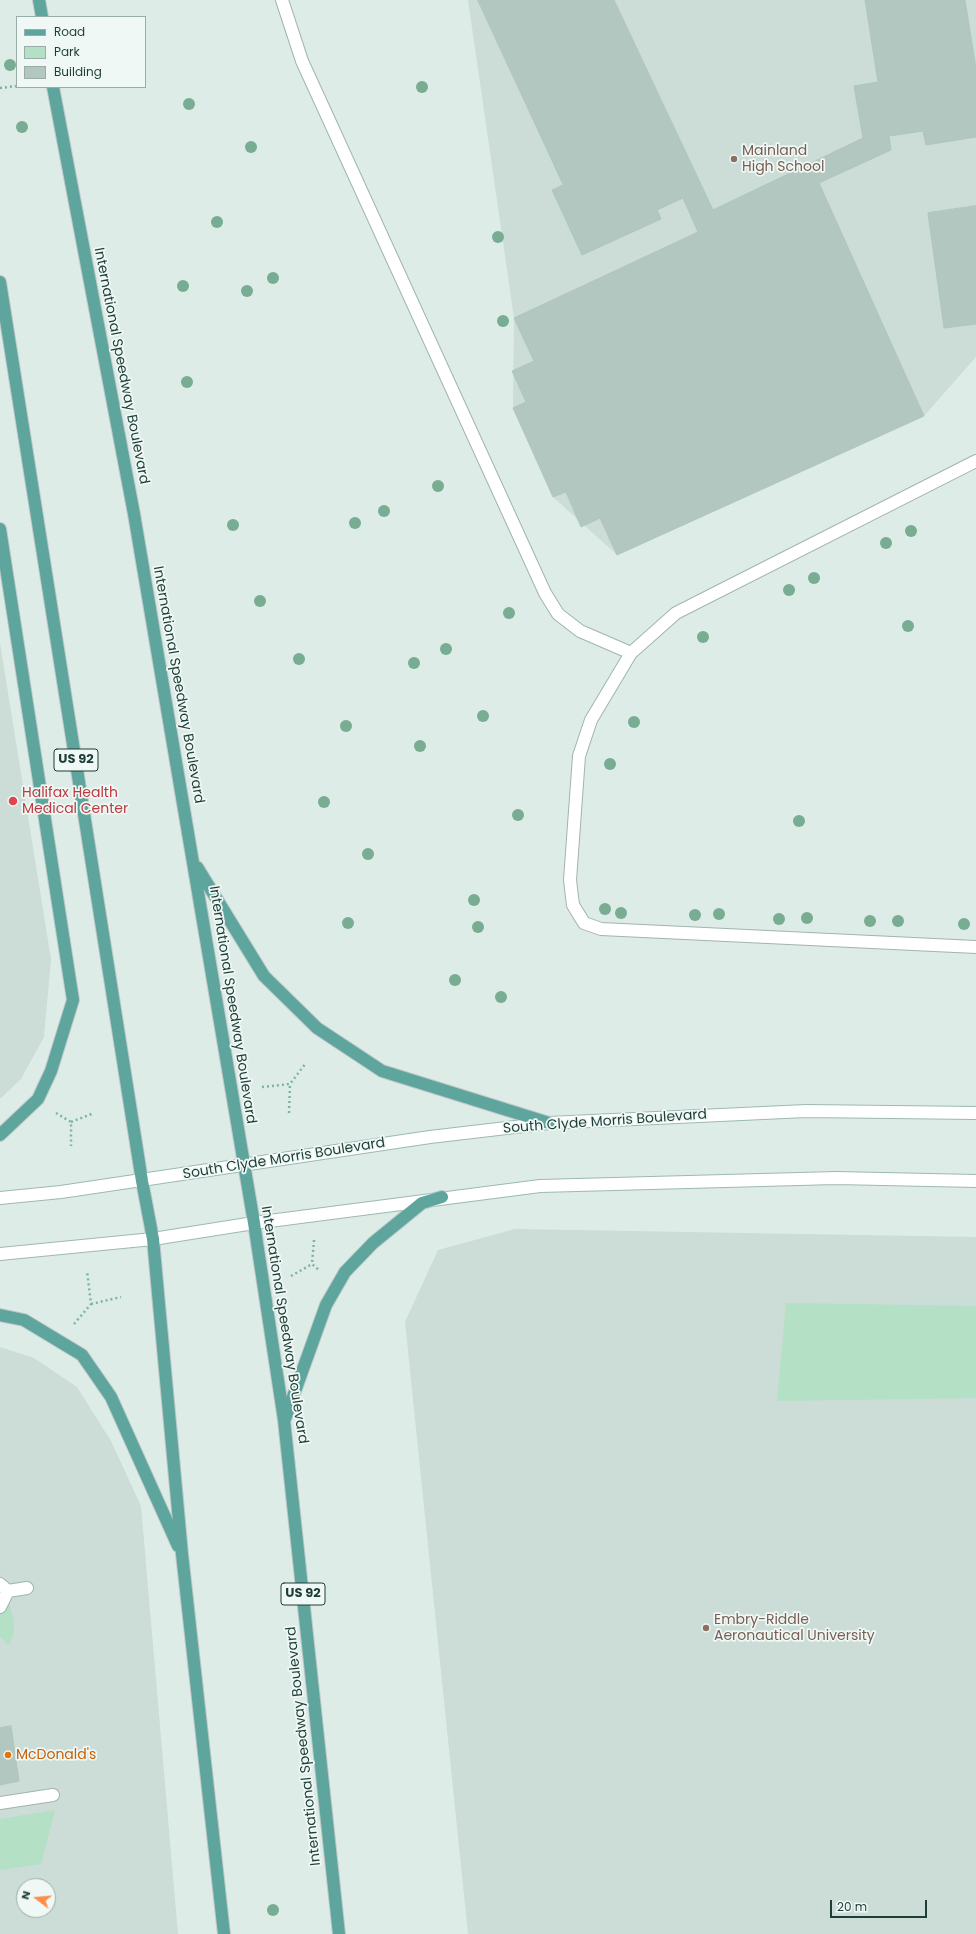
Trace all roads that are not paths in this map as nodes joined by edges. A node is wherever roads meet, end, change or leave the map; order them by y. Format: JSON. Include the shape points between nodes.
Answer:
{"nodes":[{"id":1,"x":39,"y":0,"type":"edge"},
{"id":2,"x":282,"y":0,"type":"edge"},
{"id":3,"x":42,"y":16,"type":"edge"},
{"id":4,"x":53,"y":88,"type":"edge"},
{"id":5,"x":0,"y":282,"type":"edge"},
{"id":6,"x":976,"y":461,"type":"edge"},
{"id":7,"x":0,"y":529,"type":"edge"},
{"id":8,"x":631,"y":653,"type":"junction"},
{"id":9,"x":193,"y":862,"type":"junction"},
{"id":10,"x":976,"y":947,"type":"edge"},
{"id":11,"x":976,"y":1113,"type":"edge"},
{"id":12,"x":549,"y":1123,"type":"junction"},
{"id":13,"x":0,"y":1135,"type":"edge"},
{"id":14,"x":243,"y":1164,"type":"junction"},
{"id":15,"x":142,"y":1181,"type":"junction"},
{"id":16,"x":976,"y":1181,"type":"edge"},
{"id":17,"x":442,"y":1197,"type":"junction"},
{"id":18,"x":0,"y":1198,"type":"edge"},
{"id":19,"x":254,"y":1223,"type":"junction"},
{"id":20,"x":153,"y":1239,"type":"junction"},
{"id":21,"x":0,"y":1254,"type":"edge"},
{"id":22,"x":0,"y":1315,"type":"edge"},
{"id":23,"x":284,"y":1420,"type":"junction"},
{"id":24,"x":182,"y":1554,"type":"junction"},
{"id":25,"x":4,"y":1587,"type":"edge"},
{"id":26,"x":28,"y":1588,"type":"dead end"},
{"id":27,"x":0,"y":1606,"type":"edge"},
{"id":28,"x":53,"y":1795,"type":"dead end"},
{"id":29,"x":0,"y":1803,"type":"edge"},
{"id":30,"x":224,"y":1934,"type":"edge"},
{"id":31,"x":339,"y":1934,"type":"edge"}],
"edges":[{"from":1,"to":3,"type":"main road"},
{"from":2,"to":8,"type":"main road","via":[[302,61],[545,593],[558,614],[580,631]]},
{"from":4,"to":9,"type":"main road","name":"International Speedway Boulevard","number":"US 92","via":[[132,507]]},
{"from":5,"to":15,"type":"main road","number":"US 92"},
{"from":6,"to":8,"type":"main road","via":[[676,613]]},
{"from":7,"to":13,"type":"main road","via":[[73,1000],[52,1072],[38,1099]]},
{"from":8,"to":10,"type":"main road","via":[[591,720],[579,756],[570,880],[573,906],[584,923],[601,929]]},
{"from":9,"to":12,"type":"main road","via":[[264,976],[317,1028],[382,1071]]},
{"from":9,"to":14,"type":"main road","name":"International Speedway Boulevard","number":"US 92"},
{"from":11,"to":12,"type":"main road","name":"South Clyde Morris Boulevard","via":[[806,1112]]},
{"from":12,"to":14,"type":"main road","name":"South Clyde Morris Boulevard"},
{"from":14,"to":15,"type":"main road","name":"South Clyde Morris Boulevard"},
{"from":14,"to":19,"type":"main road","name":"International Speedway Boulevard","number":"US 92"},
{"from":15,"to":18,"type":"main road","name":"South Clyde Morris Boulevard"},
{"from":15,"to":20,"type":"main road","number":"US 92"},
{"from":16,"to":17,"type":"main road","via":[[836,1178],[540,1186]]},
{"from":17,"to":19,"type":"main road"},
{"from":17,"to":23,"type":"main road","via":[[422,1203],[373,1243],[344,1272],[326,1305]]},
{"from":19,"to":20,"type":"main road"},
{"from":19,"to":23,"type":"main road","name":"International Speedway Boulevard","number":"US 92"},
{"from":20,"to":21,"type":"main road"},
{"from":20,"to":24,"type":"main road","number":"US 92"},
{"from":22,"to":24,"type":"main road","via":[[24,1320],[82,1354],[111,1397]]},
{"from":23,"to":31,"type":"main road","name":"International Speedway Boulevard","number":"US 92"},
{"from":24,"to":30,"type":"main road","number":"US 92"},
{"from":25,"to":26,"type":"main road"},
{"from":25,"to":27,"type":"main road"},
{"from":28,"to":29,"type":"main road"}]}
